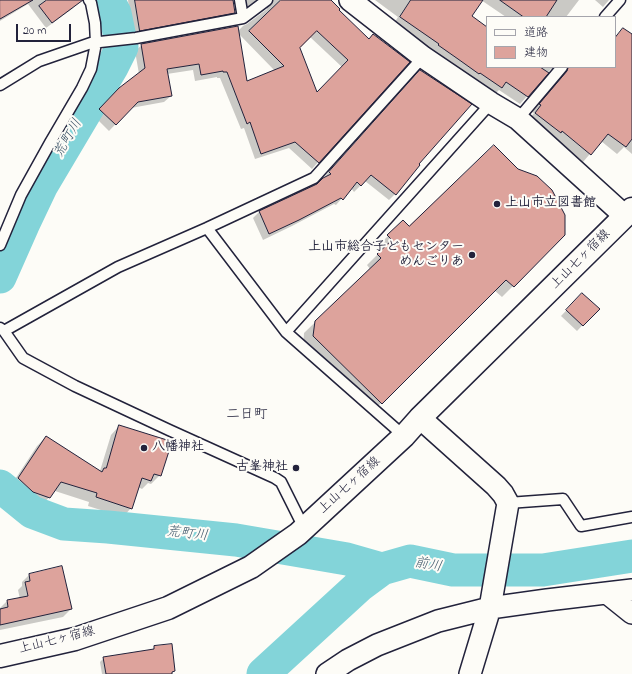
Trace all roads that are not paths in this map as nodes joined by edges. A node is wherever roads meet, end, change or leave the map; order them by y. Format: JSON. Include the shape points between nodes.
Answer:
{"nodes":[{"id":1,"x":89,"y":0,"type":"edge"},
{"id":2,"x":240,"y":0,"type":"edge"},
{"id":3,"x":267,"y":0,"type":"edge"},
{"id":4,"x":350,"y":0,"type":"edge"},
{"id":5,"x":620,"y":0,"type":"edge"},
{"id":6,"x":606,"y":16,"type":"edge"},
{"id":7,"x":243,"y":18,"type":"junction"},
{"id":8,"x":101,"y":42,"type":"junction"},
{"id":9,"x":423,"y":57,"type":"junction"},
{"id":10,"x":561,"y":68,"type":"edge"},
{"id":11,"x":0,"y":85,"type":"edge"},
{"id":12,"x":491,"y":103,"type":"junction"},
{"id":13,"x":518,"y":119,"type":"junction"},
{"id":14,"x":629,"y":213,"type":"edge"},
{"id":15,"x":207,"y":228,"type":"junction"},
{"id":16,"x":0,"y":245,"type":"edge"},
{"id":17,"x":2,"y":330,"type":"edge"},
{"id":18,"x":286,"y":332,"type":"junction"},
{"id":19,"x":420,"y":418,"type":"junction"},
{"id":20,"x":404,"y":436,"type":"junction"},
{"id":21,"x":508,"y":503,"type":"junction"},
{"id":22,"x":632,"y":517,"type":"edge"},
{"id":23,"x":301,"y":531,"type":"junction"},
{"id":24,"x":632,"y":590,"type":"edge"},
{"id":25,"x":607,"y":593,"type":"junction"},
{"id":26,"x":490,"y":608,"type":"junction"},
{"id":27,"x":632,"y":613,"type":"edge"},
{"id":28,"x":0,"y":656,"type":"edge"},
{"id":29,"x":327,"y":674,"type":"edge"},
{"id":30,"x":470,"y":674,"type":"edge"}],
"edges":[{"from":1,"to":8,"type":"lane"},
{"from":2,"to":7,"type":"lane"},
{"from":3,"to":7,"type":"lane"},
{"from":4,"to":9,"type":"street"},
{"from":5,"to":6,"type":"lane"},
{"from":7,"to":8,"type":"lane"},
{"from":8,"to":11,"type":"lane","via":[[39,61]]},
{"from":8,"to":16,"type":"lane","via":[[92,69],[21,195]]},
{"from":9,"to":12,"type":"street"},
{"from":9,"to":15,"type":"lane","via":[[314,178]]},
{"from":10,"to":13,"type":"lane"},
{"from":12,"to":13,"type":"street"},
{"from":12,"to":18,"type":"lane"},
{"from":13,"to":14,"type":"street"},
{"from":14,"to":19,"type":"main road","name":"上山七ヶ宿線"},
{"from":15,"to":17,"type":"lane","via":[[118,267]]},
{"from":15,"to":18,"type":"lane"},
{"from":17,"to":23,"type":"lane","via":[[23,358],[75,386],[281,482]]},
{"from":18,"to":20,"type":"lane"},
{"from":19,"to":20,"type":"main road","name":"上山七ヶ宿線"},
{"from":19,"to":21,"type":"street","via":[[496,486]]},
{"from":20,"to":23,"type":"main road","name":"上山七ヶ宿線"},
{"from":21,"to":22,"type":"lane","via":[[563,499],[581,526]]},
{"from":21,"to":26,"type":"street"},
{"from":23,"to":28,"type":"main road","name":"上山七ヶ宿線","via":[[251,567],[168,608],[75,639]]},
{"from":24,"to":25,"type":"street"},
{"from":25,"to":26,"type":"street"},
{"from":25,"to":27,"type":"street"},
{"from":26,"to":29,"type":"street","via":[[438,621],[377,645]]},
{"from":26,"to":30,"type":"street"}]}
